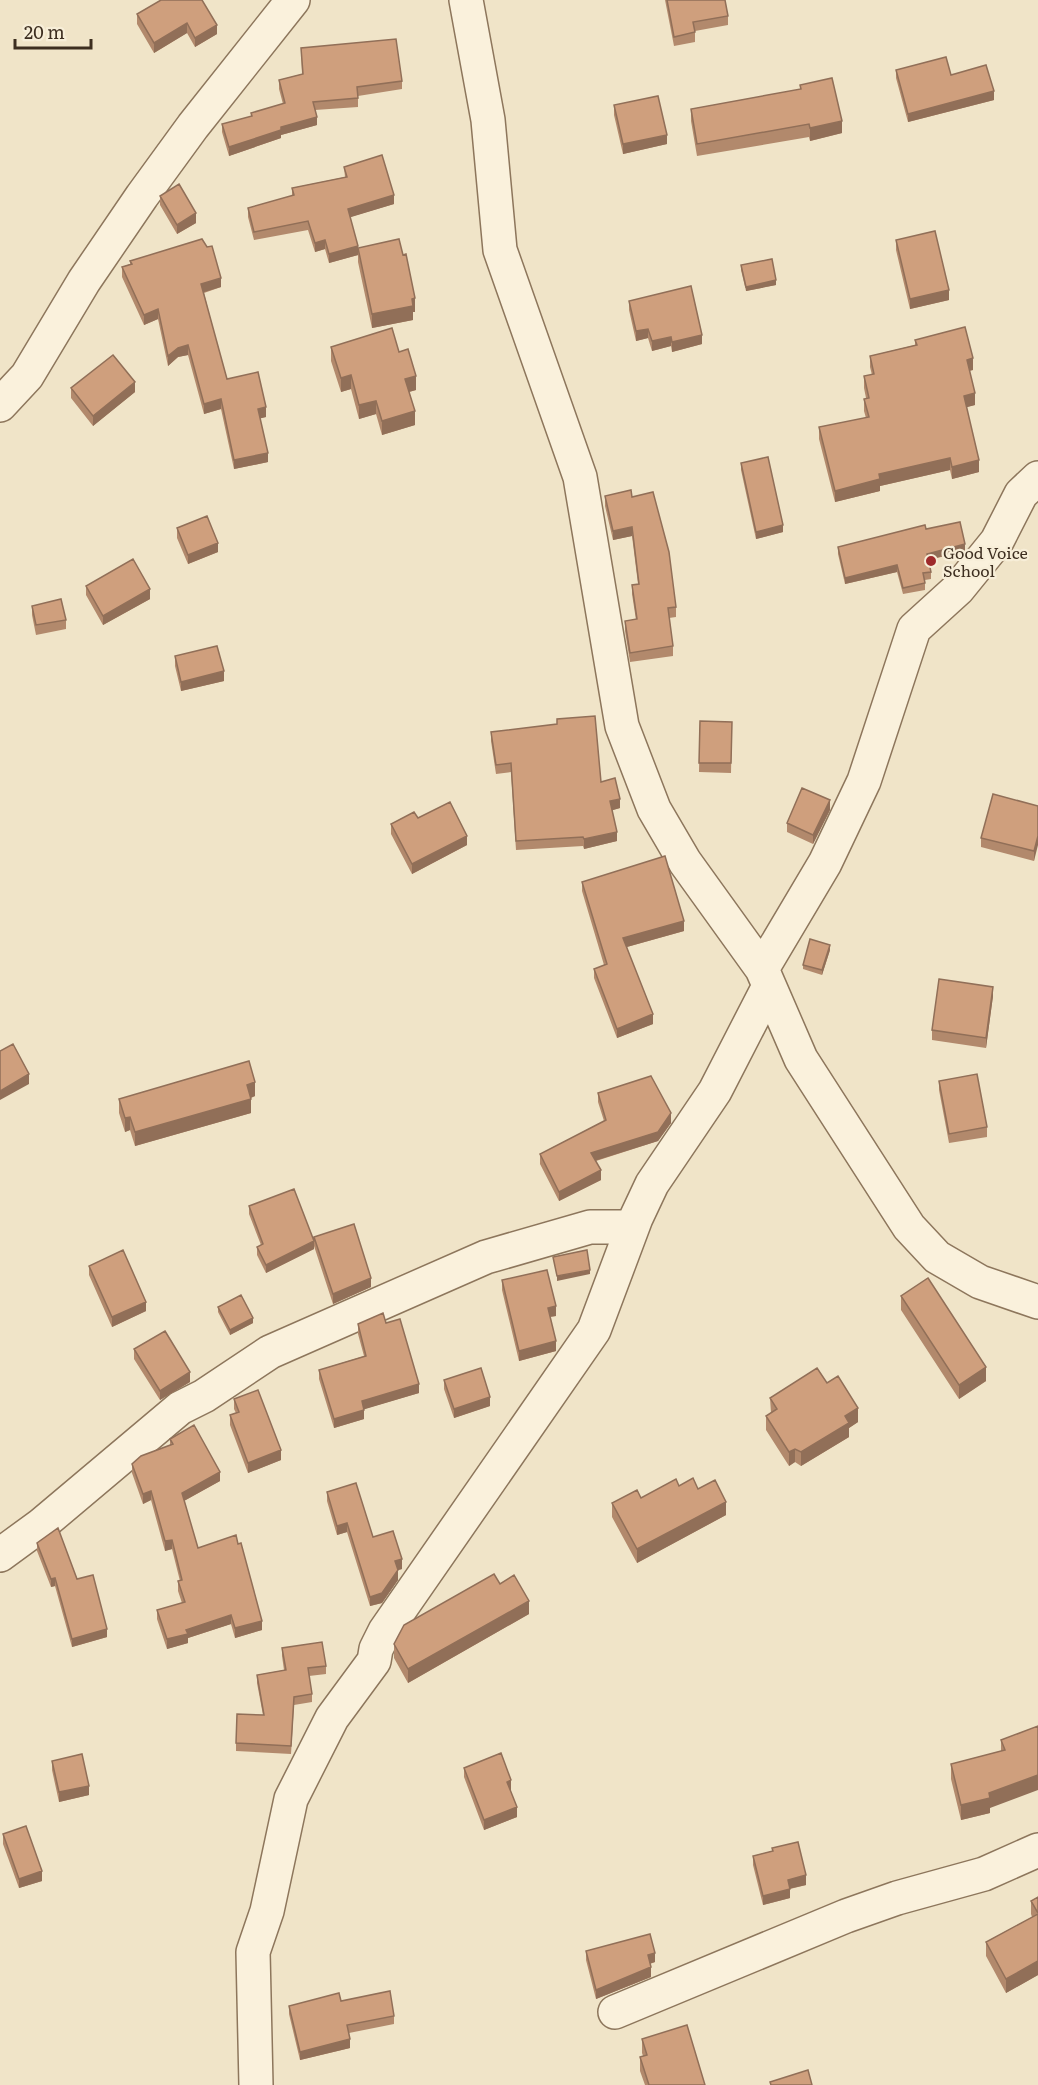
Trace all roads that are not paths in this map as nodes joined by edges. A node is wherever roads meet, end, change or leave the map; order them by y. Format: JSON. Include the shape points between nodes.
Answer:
{"nodes":[{"id":1,"x":293,"y":0,"type":"edge"},
{"id":2,"x":466,"y":0,"type":"edge"},
{"id":3,"x":0,"y":405,"type":"edge"},
{"id":4,"x":1038,"y":478,"type":"edge"},
{"id":5,"x":765,"y":978,"type":"junction"},
{"id":6,"x":632,"y":1227,"type":"junction"},
{"id":7,"x":1037,"y":1303,"type":"edge"},
{"id":8,"x":0,"y":1555,"type":"edge"},
{"id":9,"x":1038,"y":1850,"type":"edge"},
{"id":10,"x":615,"y":2012,"type":"dead end"},
{"id":11,"x":256,"y":2085,"type":"edge"}],
"edges":[{"from":1,"to":3,"type":"street","via":[[142,196],[84,281],[27,376]]},
{"from":2,"to":5,"type":"street","via":[[488,120],[500,250],[580,477],[622,726],[654,808],[685,862]]},
{"from":4,"to":5,"type":"street","via":[[1021,494],[997,541],[978,565],[914,629],[864,781]]},
{"from":5,"to":6,"type":"street","via":[[715,1091],[652,1184]]},
{"from":5,"to":7,"type":"street","via":[[801,1059],[909,1227],[937,1257],[980,1282]]},
{"from":6,"to":8,"type":"street","via":[[590,1227],[486,1257],[270,1352],[180,1408]]},
{"from":6,"to":11,"type":"street","via":[[594,1330],[385,1631],[374,1661],[332,1718],[291,1799],[267,1911],[253,1952]]},
{"from":9,"to":10,"type":"street","via":[[984,1874],[846,1916]]}]}
